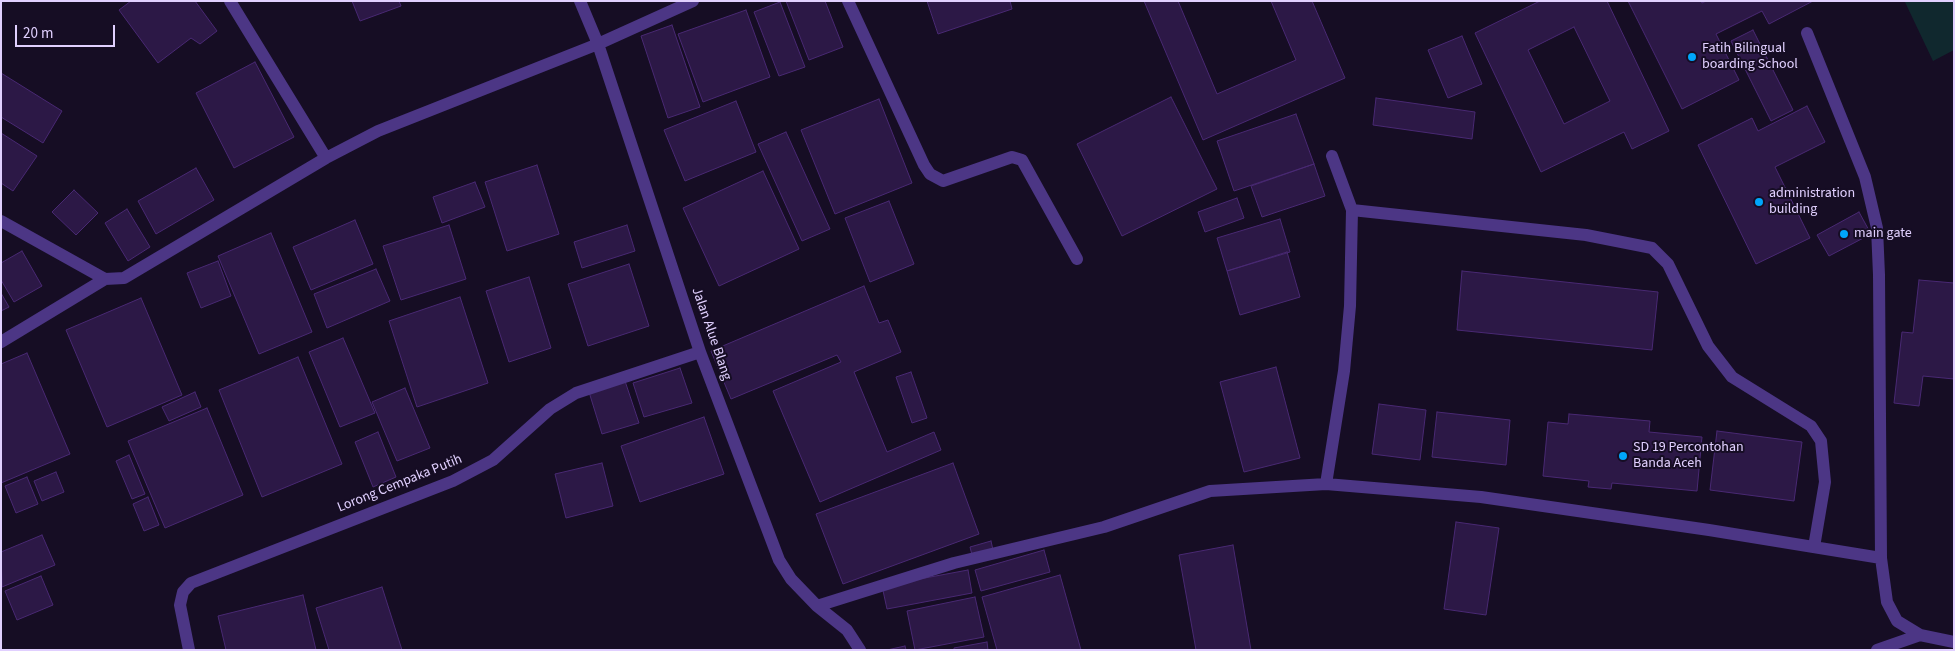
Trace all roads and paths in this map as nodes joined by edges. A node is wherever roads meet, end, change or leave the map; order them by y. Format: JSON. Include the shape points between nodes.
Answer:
{"nodes":[{"id":1,"x":230,"y":1,"type":"edge"},
{"id":2,"x":580,"y":1,"type":"edge"},
{"id":3,"x":693,"y":1,"type":"edge"},
{"id":4,"x":848,"y":1,"type":"edge"},
{"id":5,"x":1807,"y":33,"type":"dead end"},
{"id":6,"x":598,"y":44,"type":"junction"},
{"id":7,"x":1332,"y":156,"type":"dead end"},
{"id":8,"x":326,"y":158,"type":"junction"},
{"id":9,"x":1352,"y":210,"type":"junction"},
{"id":10,"x":1,"y":221,"type":"edge"},
{"id":11,"x":1077,"y":259,"type":"dead end"},
{"id":12,"x":105,"y":279,"type":"junction"},
{"id":13,"x":1,"y":342,"type":"edge"},
{"id":14,"x":700,"y":352,"type":"junction"},
{"id":15,"x":1326,"y":484,"type":"junction"},
{"id":16,"x":1814,"y":547,"type":"junction"},
{"id":17,"x":1881,"y":558,"type":"junction"},
{"id":18,"x":817,"y":606,"type":"junction"},
{"id":19,"x":1920,"y":635,"type":"junction"},
{"id":20,"x":1954,"y":642,"type":"edge"},
{"id":21,"x":189,"y":650,"type":"edge"},
{"id":22,"x":860,"y":650,"type":"edge"},
{"id":23,"x":1877,"y":650,"type":"edge"}],
"edges":[{"from":1,"to":8,"type":"street"},
{"from":2,"to":6,"type":"street","name":"Jalan Alue Blang"},
{"from":3,"to":6,"type":"street"},
{"from":4,"to":11,"type":"street","via":[[930,174],[943,181],[1012,157],[1022,160]]},
{"from":5,"to":17,"type":"street","via":[[1865,177],[1877,228]]},
{"from":6,"to":8,"type":"street","via":[[378,131]]},
{"from":6,"to":14,"type":"street","name":"Jalan Alue Blang"},
{"from":7,"to":9,"type":"street"},
{"from":8,"to":12,"type":"street","via":[[124,278]]},
{"from":9,"to":15,"type":"street","via":[[1350,306]]},
{"from":9,"to":16,"type":"street","via":[[1586,235],[1652,248],[1668,264],[1708,346],[1732,376],[1812,426],[1821,441],[1825,482]]},
{"from":10,"to":12,"type":"street"},
{"from":12,"to":13,"type":"street"},
{"from":14,"to":18,"type":"street","name":"Jalan Alue Blang","via":[[779,560],[791,579]]},
{"from":14,"to":21,"type":"street","name":"Lorong Cempaka Putih","via":[[576,393],[550,408],[493,460],[453,481],[191,583],[183,592],[180,605]]},
{"from":15,"to":16,"type":"street","via":[[1481,497]]},
{"from":15,"to":18,"type":"street","via":[[1210,490],[1104,528],[954,564]]},
{"from":16,"to":17,"type":"street"},
{"from":17,"to":19,"type":"street","via":[[1891,608],[1898,621]]},
{"from":18,"to":22,"type":"street","name":"Jalan Alue Blang","via":[[847,630]]},
{"from":19,"to":20,"type":"street"},
{"from":19,"to":23,"type":"street"}]}
